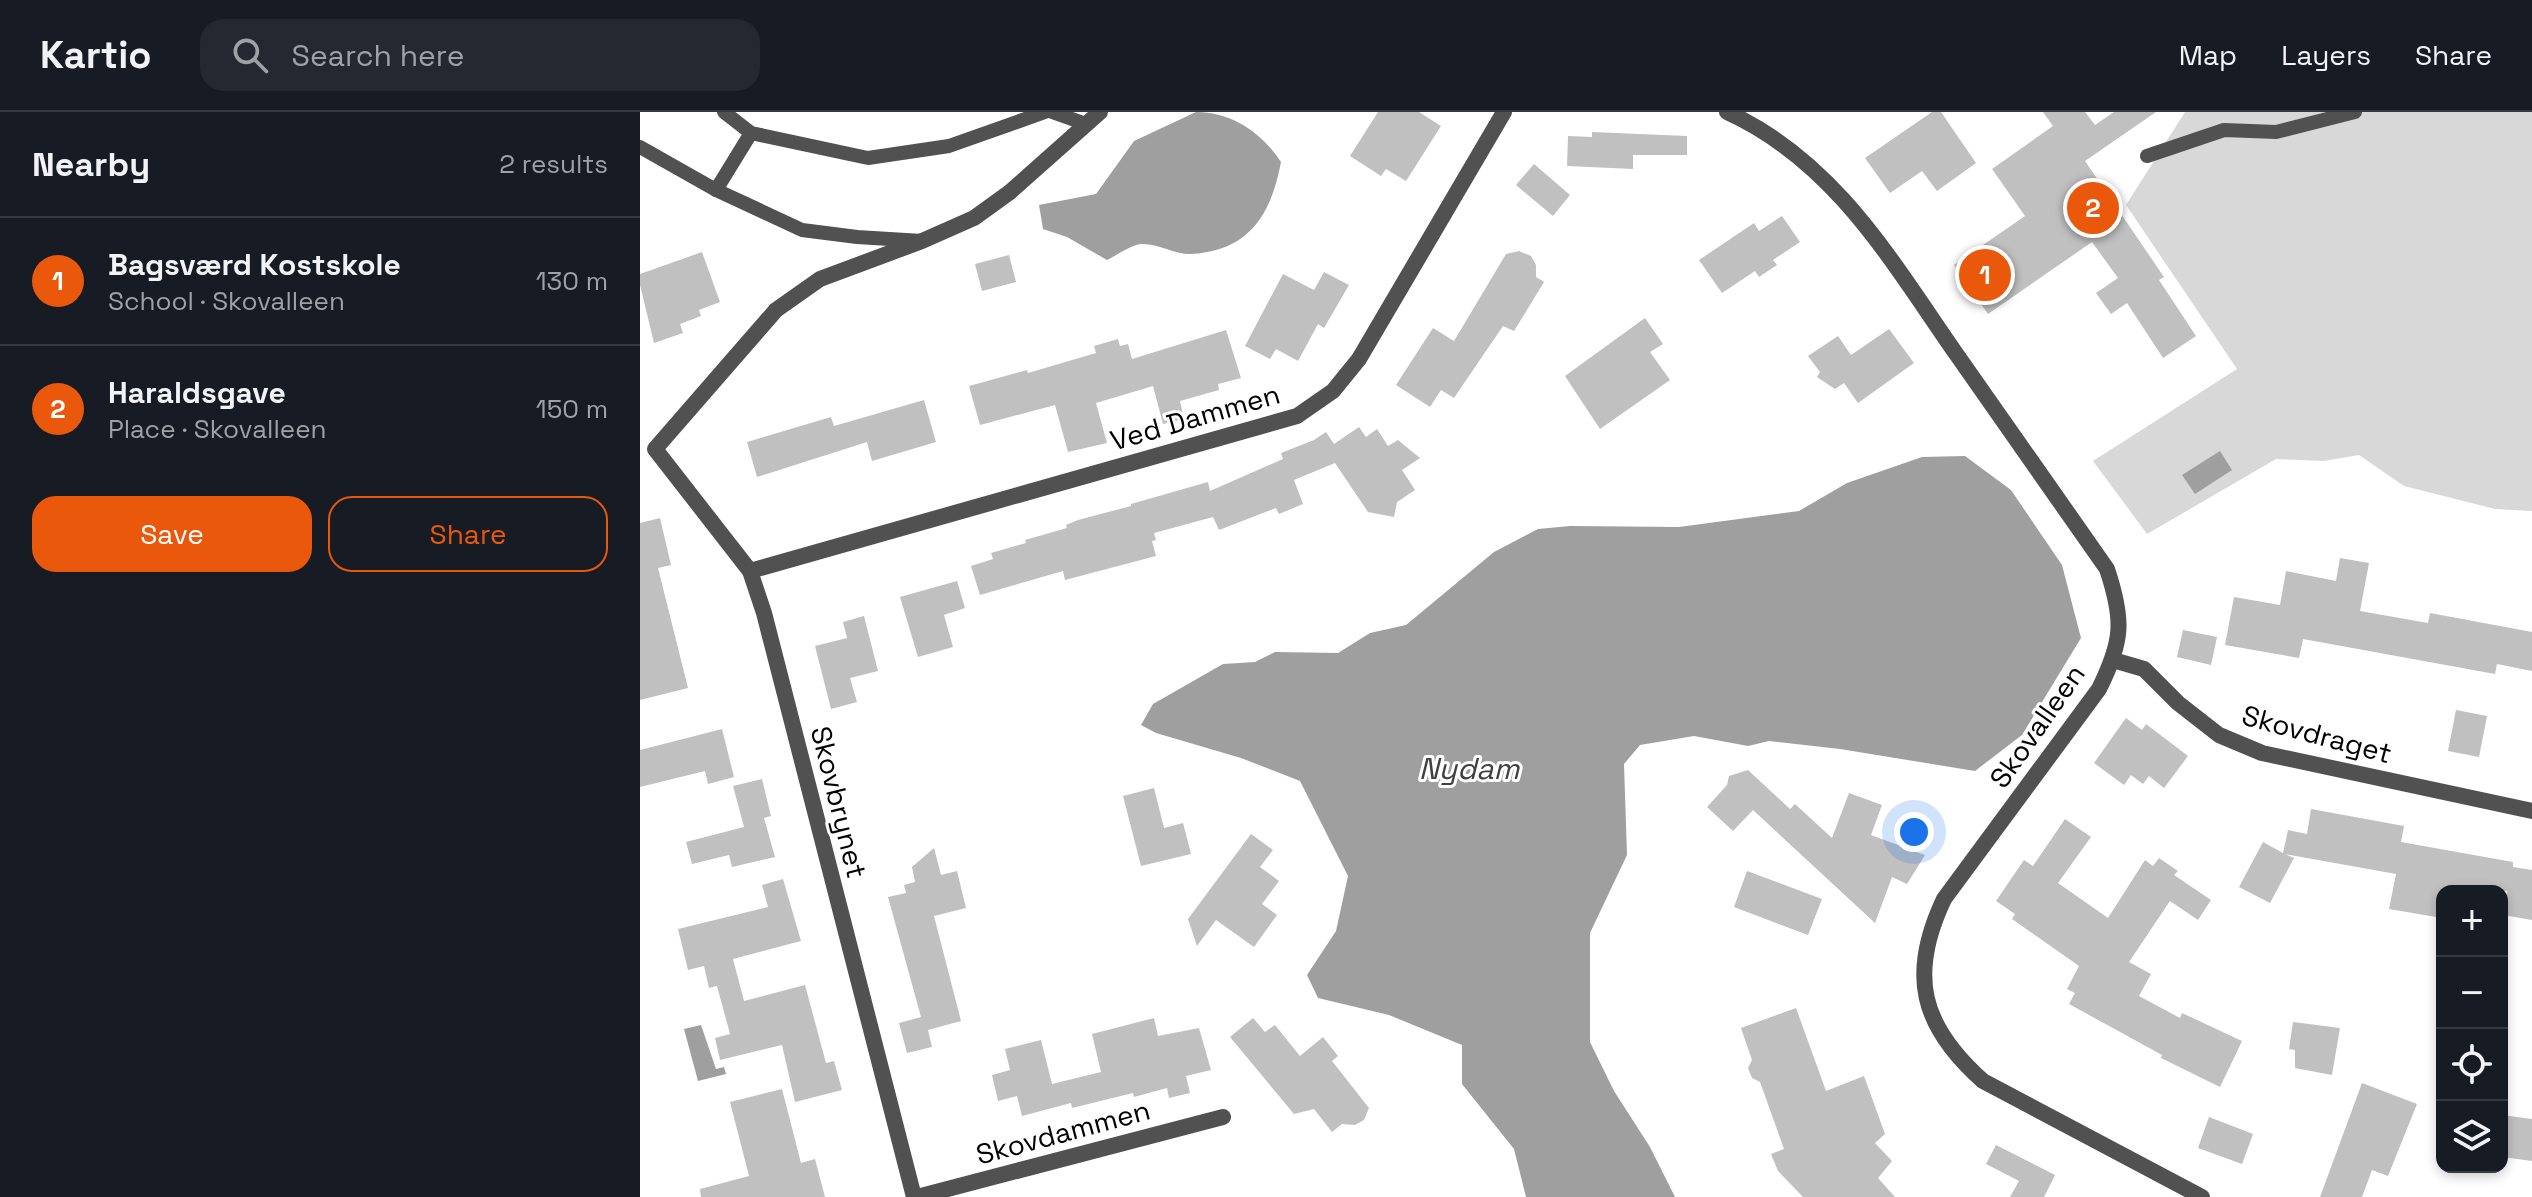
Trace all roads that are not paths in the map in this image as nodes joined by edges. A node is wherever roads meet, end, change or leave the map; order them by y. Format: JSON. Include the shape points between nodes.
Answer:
{"nodes":[{"id":1,"x":724,"y":112,"type":"edge"},
{"id":2,"x":1045,"y":112,"type":"edge"},
{"id":3,"x":1052,"y":112,"type":"edge"},
{"id":4,"x":1100,"y":112,"type":"edge"},
{"id":5,"x":1504,"y":112,"type":"edge"},
{"id":6,"x":1727,"y":112,"type":"edge"},
{"id":7,"x":2355,"y":112,"type":"edge"},
{"id":8,"x":1086,"y":124,"type":"junction"},
{"id":9,"x":751,"y":133,"type":"junction"},
{"id":10,"x":640,"y":147,"type":"edge"},
{"id":11,"x":2147,"y":156,"type":"dead end"},
{"id":12,"x":716,"y":190,"type":"junction"},
{"id":13,"x":922,"y":241,"type":"junction"},
{"id":14,"x":750,"y":571,"type":"junction"},
{"id":15,"x":2113,"y":660,"type":"junction"},
{"id":16,"x":2532,"y":811,"type":"edge"},
{"id":17,"x":1223,"y":1117,"type":"dead end"},
{"id":18,"x":915,"y":1197,"type":"edge"},
{"id":19,"x":2202,"y":1197,"type":"edge"}],
"edges":[{"from":1,"to":9,"type":"lane"},
{"from":2,"to":9,"type":"lane","via":[[949,146],[868,158]]},
{"from":3,"to":8,"type":"lane"},
{"from":4,"to":8,"type":"street"},
{"from":5,"to":14,"type":"street","name":"Ved Dammen","via":[[1359,359],[1333,391],[1297,416]]},
{"from":6,"to":15,"type":"street","name":"Skovalleen","via":[[1807,161],[1859,214],[2107,569],[2120,622]]},
{"from":7,"to":11,"type":"lane","via":[[2276,132],[2224,130]]},
{"from":8,"to":13,"type":"street","via":[[974,218]]},
{"from":9,"to":12,"type":"lane"},
{"from":10,"to":12,"type":"lane"},
{"from":12,"to":13,"type":"lane","via":[[802,230]]},
{"from":13,"to":14,"type":"street","name":"Skovbrynet","via":[[820,279],[776,310],[655,449]]},
{"from":14,"to":18,"type":"street","name":"Skovbrynet"},
{"from":15,"to":16,"type":"street","name":"Skovdraget","via":[[2144,669],[2219,735],[2262,753]]},
{"from":15,"to":19,"type":"street","name":"Skovalleen","via":[[2099,689],[1944,899],[1929,930],[1926,997],[1937,1028],[1957,1059],[1983,1081]]},
{"from":17,"to":18,"type":"street","name":"Skovdammen"}]}
